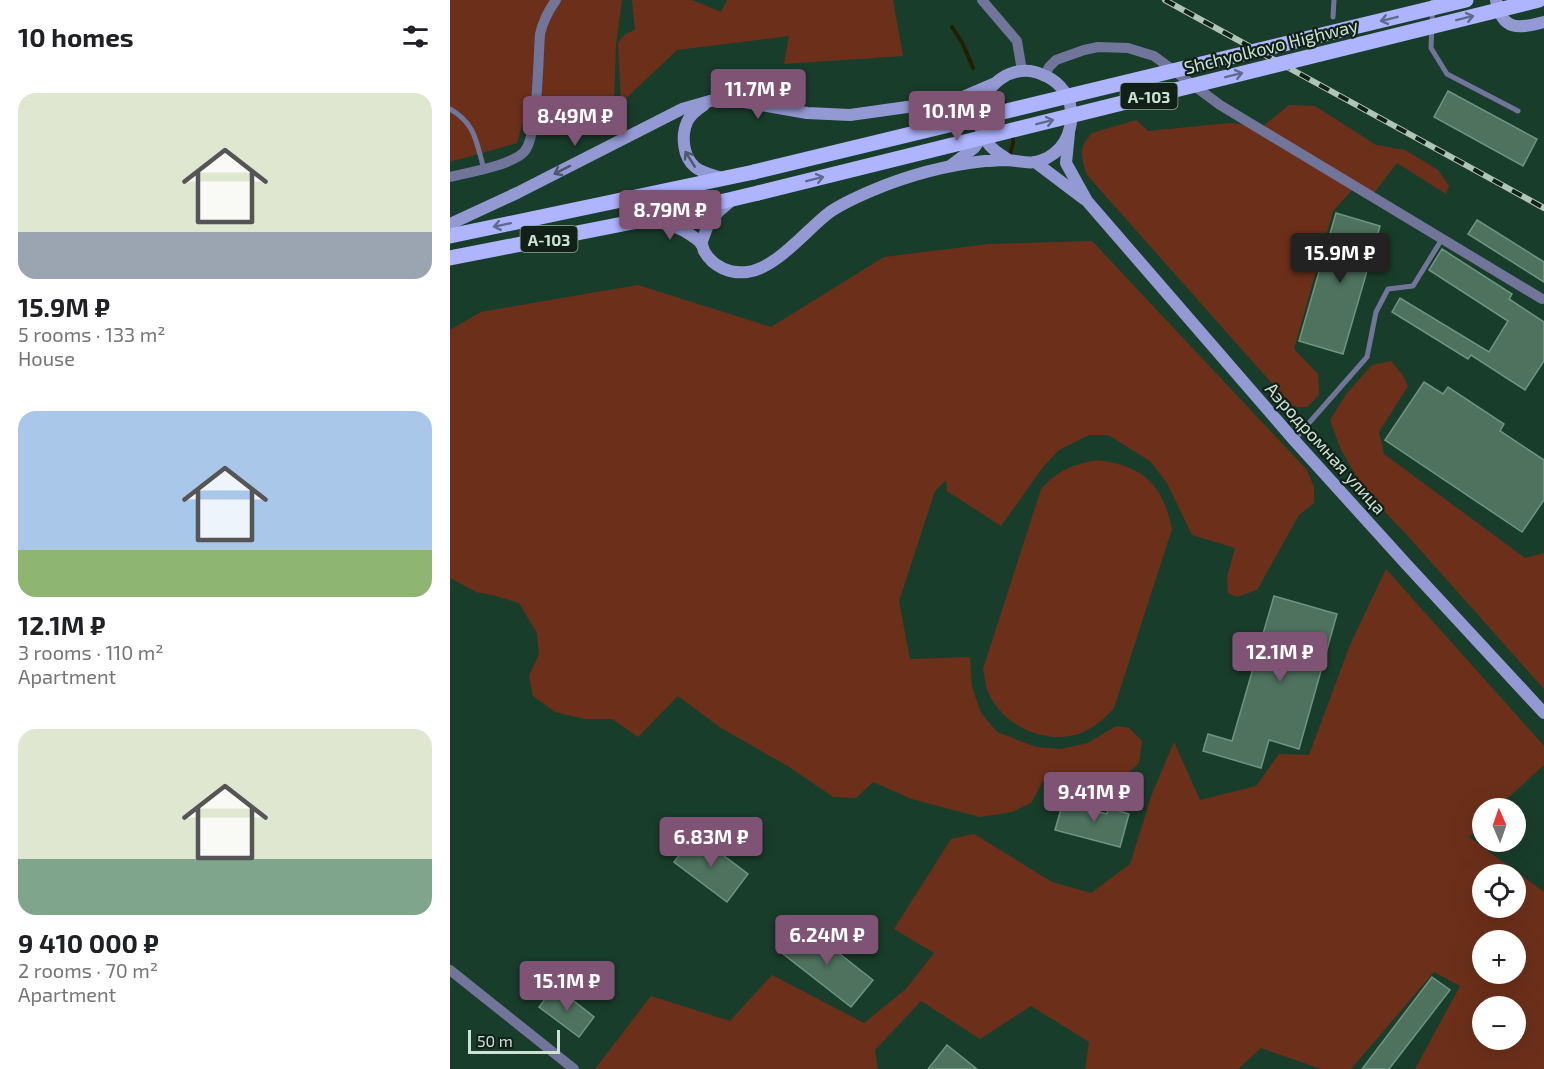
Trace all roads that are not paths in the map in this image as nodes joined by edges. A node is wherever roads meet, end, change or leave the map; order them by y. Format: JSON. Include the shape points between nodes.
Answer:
{"nodes":[{"id":1,"x":556,"y":0,"type":"edge"},
{"id":2,"x":982,"y":0,"type":"edge"},
{"id":3,"x":1334,"y":0,"type":"edge"},
{"id":4,"x":1433,"y":0,"type":"edge"},
{"id":5,"x":1466,"y":0,"type":"edge"},
{"id":6,"x":1496,"y":0,"type":"edge"},
{"id":7,"x":1539,"y":0,"type":"edge"},
{"id":8,"x":1333,"y":17,"type":"dead end"},
{"id":9,"x":1544,"y":22,"type":"edge"},
{"id":10,"x":1022,"y":70,"type":"junction"},
{"id":11,"x":1045,"y":75,"type":"junction"},
{"id":12,"x":993,"y":84,"type":"junction"},
{"id":13,"x":710,"y":101,"type":"junction"},
{"id":14,"x":949,"y":103,"type":"junction"},
{"id":15,"x":450,"y":109,"type":"edge"},
{"id":16,"x":1518,"y":111,"type":"dead end"},
{"id":17,"x":979,"y":117,"type":"junction"},
{"id":18,"x":1069,"y":133,"type":"junction"},
{"id":19,"x":983,"y":135,"type":"junction"},
{"id":20,"x":1008,"y":160,"type":"junction"},
{"id":21,"x":1035,"y":162,"type":"junction"},
{"id":22,"x":950,"y":167,"type":"junction"},
{"id":23,"x":484,"y":169,"type":"junction"},
{"id":24,"x":450,"y":177,"type":"edge"},
{"id":25,"x":724,"y":178,"type":"junction"},
{"id":26,"x":732,"y":200,"type":"junction"},
{"id":27,"x":1088,"y":201,"type":"junction"},
{"id":28,"x":648,"y":219,"type":"junction"},
{"id":29,"x":450,"y":224,"type":"edge"},
{"id":30,"x":450,"y":236,"type":"edge"},
{"id":31,"x":1442,"y":239,"type":"junction"},
{"id":32,"x":701,"y":244,"type":"junction"},
{"id":33,"x":450,"y":258,"type":"edge"},
{"id":34,"x":1542,"y":298,"type":"dead end"},
{"id":35,"x":1294,"y":440,"type":"junction"},
{"id":36,"x":1544,"y":713,"type":"edge"},
{"id":37,"x":450,"y":970,"type":"edge"},
{"id":38,"x":574,"y":1069,"type":"edge"}],
"edges":[{"from":1,"to":23,"type":"street","via":[[540,34],[530,141],[514,159]]},
{"from":2,"to":10,"type":"street","via":[[1017,41]]},
{"from":3,"to":8,"type":"lane"},
{"from":4,"to":16,"type":"lane","via":[[1431,48],[1447,74]]},
{"from":5,"to":25,"type":"main road","name":"Shchyolkovo Highway","number":"А-103","one_way":true,"bridge":true},
{"from":6,"to":9,"type":"street","via":[[1501,17],[1512,26]]},
{"from":26,"to":7,"type":"main road","name":"Shchyolkovo Highway","number":"А-103","one_way":true,"bridge":true},
{"from":10,"to":11,"type":"street"},
{"from":10,"to":12,"type":"street"},
{"from":11,"to":18,"type":"street","via":[[1069,99]]},
{"from":11,"to":31,"type":"street","via":[[1056,60],[1098,47],[1128,48],[1154,56],[1220,105]]},
{"from":12,"to":14,"type":"street"},
{"from":12,"to":17,"type":"street","via":[[983,99]]},
{"from":13,"to":14,"type":"street","via":[[727,99],[807,113],[850,115]]},
{"from":25,"to":13,"type":"street","one_way":true,"via":[[694,167],[686,154],[683,137],[687,120]]},
{"from":13,"to":29,"type":"street","one_way":true,"via":[[682,109]]},
{"from":14,"to":17,"type":"street"},
{"from":15,"to":23,"type":"lane","via":[[474,132]]},
{"from":17,"to":19,"type":"street"},
{"from":18,"to":21,"type":"street","via":[[1060,148]]},
{"from":18,"to":27,"type":"street","via":[[1066,163]]},
{"from":19,"to":20,"type":"street","via":[[993,150]]},
{"from":19,"to":22,"type":"street","via":[[974,148]]},
{"from":20,"to":21,"type":"street"},
{"from":20,"to":22,"type":"street"},
{"from":21,"to":27,"type":"street"},
{"from":22,"to":32,"type":"street","via":[[912,176],[851,199],[767,266],[750,272],[734,273],[718,266]]},
{"from":23,"to":24,"type":"street"},
{"from":25,"to":30,"type":"main road","name":"Shchyolkovo Highway","number":"А-103","one_way":true},
{"from":26,"to":28,"type":"main road","name":"Shchyolkovo Highway","number":"А-103"},
{"from":26,"to":32,"type":"street","via":[[708,225]]},
{"from":27,"to":35,"type":"street","name":"Аэродромная улица"},
{"from":28,"to":32,"type":"street","via":[[686,232]]},
{"from":28,"to":33,"type":"main road","name":"Shchyolkovo Highway","number":"А-103"},
{"from":31,"to":34,"type":"street"},
{"from":31,"to":35,"type":"lane","via":[[1413,286],[1388,289],[1376,312],[1367,357]]},
{"from":35,"to":36,"type":"street","name":"Аэродромная улица"},
{"from":37,"to":38,"type":"street"}]}
